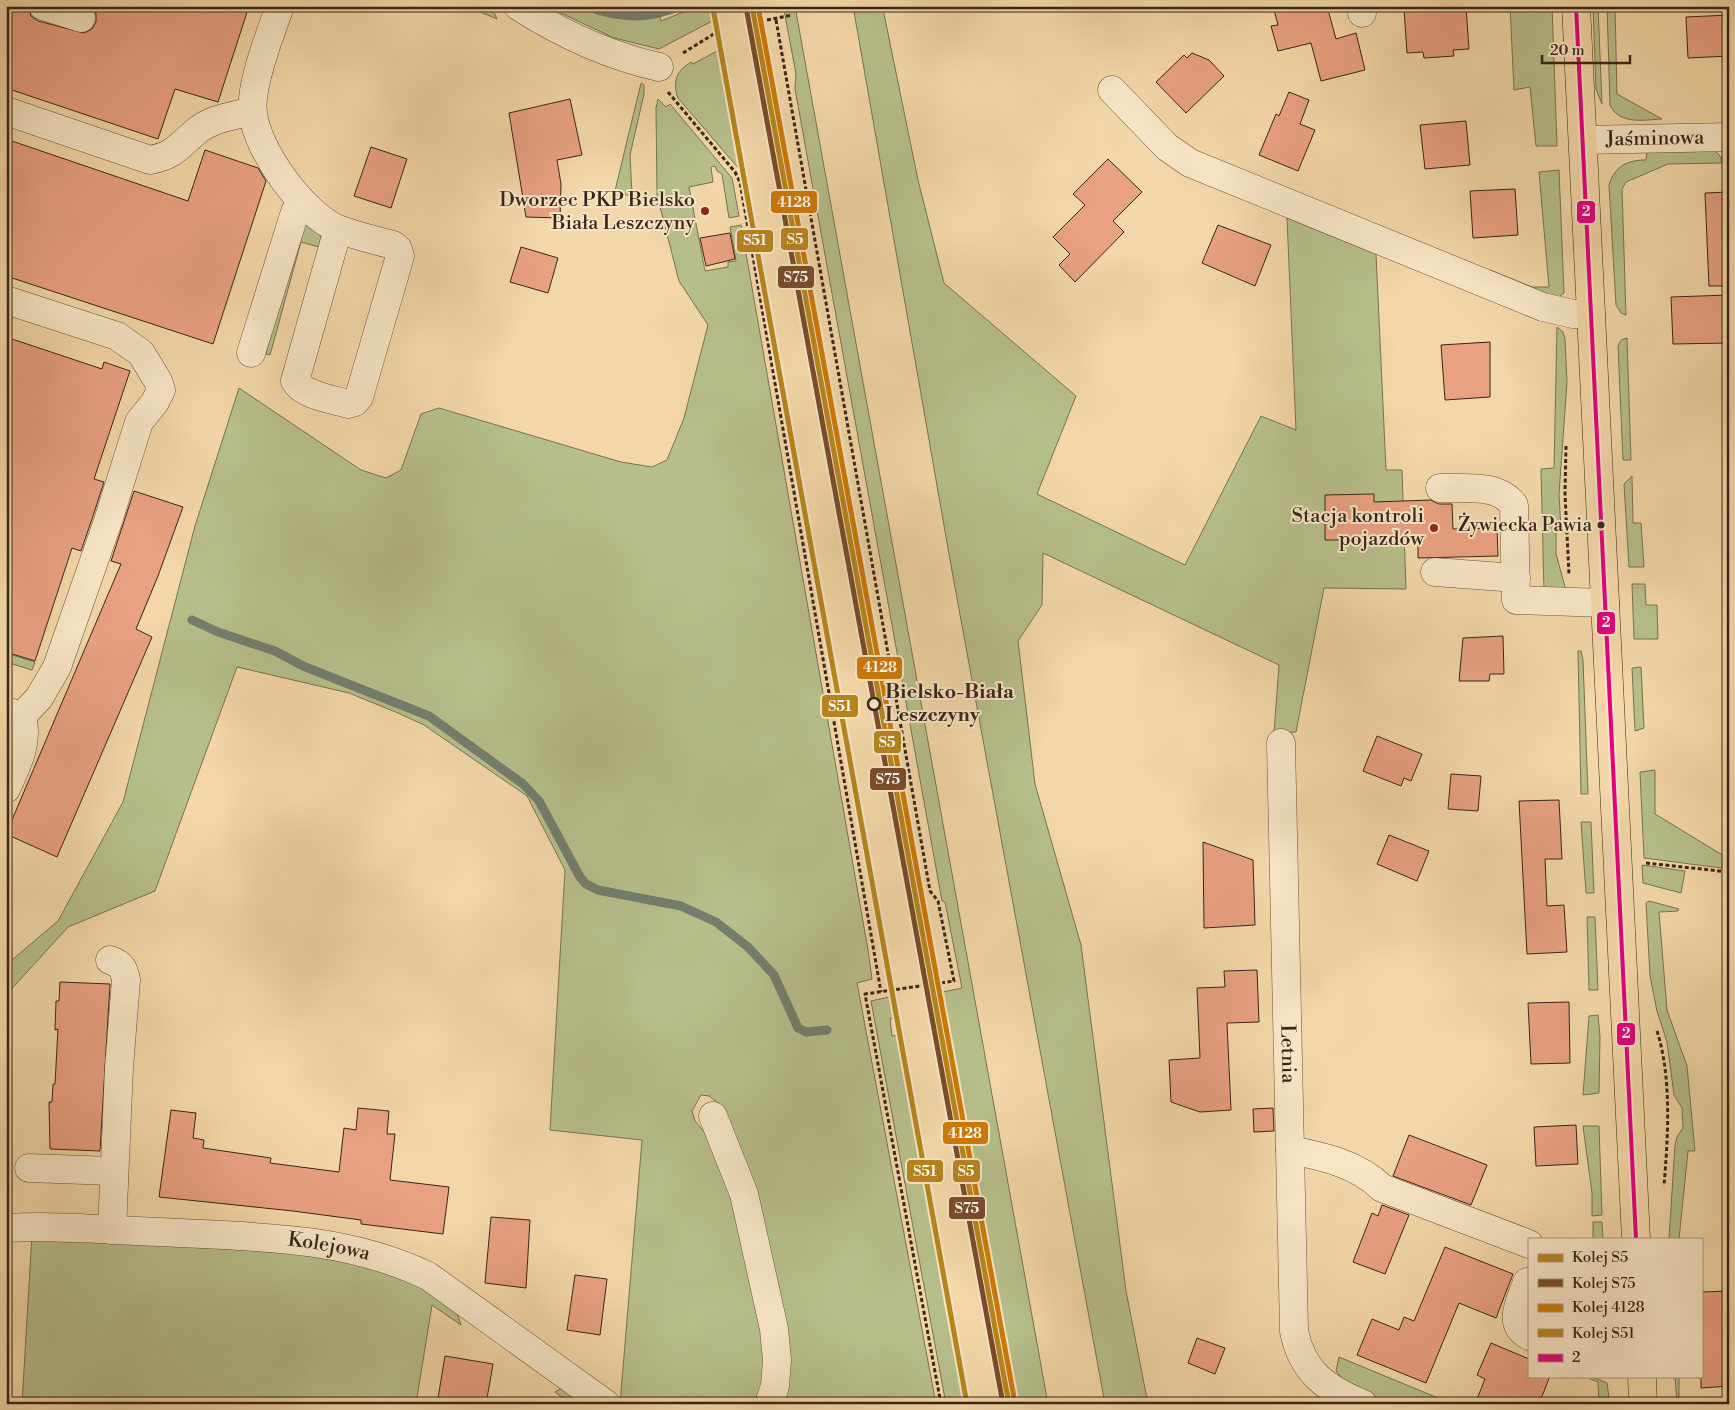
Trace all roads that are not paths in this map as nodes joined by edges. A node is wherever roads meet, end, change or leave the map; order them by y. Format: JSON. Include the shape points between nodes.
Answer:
{"nodes":[{"id":1,"x":42,"y":6,"type":"edge"},
{"id":2,"x":280,"y":6,"type":"edge"},
{"id":3,"x":518,"y":6,"type":"edge"},
{"id":4,"x":1576,"y":6,"type":"edge"},
{"id":5,"x":81,"y":18,"type":"dead end"},
{"id":6,"x":661,"y":77,"type":"road end"},
{"id":7,"x":1112,"y":90,"type":"dead end"},
{"id":8,"x":6,"y":111,"type":"edge"},
{"id":9,"x":252,"y":112,"type":"junction"},
{"id":10,"x":1729,"y":137,"type":"edge"},
{"id":11,"x":1583,"y":140,"type":"junction"},
{"id":12,"x":301,"y":201,"type":"junction"},
{"id":13,"x":338,"y":229,"type":"junction"},
{"id":14,"x":6,"y":300,"type":"edge"},
{"id":15,"x":1591,"y":314,"type":"junction"},
{"id":16,"x":252,"y":352,"type":"dead end"},
{"id":17,"x":1440,"y":488,"type":"dead end"},
{"id":18,"x":1435,"y":572,"type":"dead end"},
{"id":19,"x":1516,"y":578,"type":"junction"},
{"id":20,"x":1605,"y":603,"type":"junction"},
{"id":21,"x":14,"y":713,"type":"edge"},
{"id":22,"x":1281,"y":743,"type":"dead end"},
{"id":23,"x":6,"y":789,"type":"edge"},
{"id":24,"x":110,"y":960,"type":"dead end"},
{"id":25,"x":713,"y":1116,"type":"dead end"},
{"id":26,"x":1290,"y":1150,"type":"junction"},
{"id":27,"x":29,"y":1168,"type":"dead end"},
{"id":28,"x":113,"y":1171,"type":"junction"},
{"id":29,"x":6,"y":1228,"type":"edge"},
{"id":30,"x":112,"y":1230,"type":"junction"},
{"id":31,"x":1636,"y":1238,"type":"edge"},
{"id":32,"x":1528,"y":1244,"type":"edge"},
{"id":33,"x":1527,"y":1282,"type":"dead end"},
{"id":34,"x":1528,"y":1335,"type":"edge"},
{"id":35,"x":1642,"y":1378,"type":"edge"},
{"id":36,"x":606,"y":1404,"type":"edge"},
{"id":37,"x":769,"y":1404,"type":"edge"},
{"id":38,"x":1363,"y":1404,"type":"edge"},
{"id":39,"x":1643,"y":1404,"type":"edge"}],
"edges":[{"from":1,"to":5,"type":"street"},
{"from":2,"to":9,"type":"street","via":[[259,68]]},
{"from":3,"to":6,"type":"street","via":[[582,40],[641,63]]},
{"from":4,"to":11,"type":"main road"},
{"from":7,"to":15,"type":"street","via":[[1166,147],[1190,163],[1543,307],[1573,314]]},
{"from":8,"to":9,"type":"street","via":[[150,160],[167,157],[198,130],[214,121]]},
{"from":9,"to":12,"type":"street","via":[[258,136]]},
{"from":10,"to":11,"type":"street","name":"Jaśminowa"},
{"from":11,"to":15,"type":"main road"},
{"from":12,"to":13,"type":"street"},
{"from":12,"to":16,"type":"street"},
{"from":13,"to":13,"type":"street","via":[[393,245],[400,256],[359,398],[348,404],[306,392],[295,381]]},
{"from":14,"to":21,"type":"street","via":[[117,336],[141,354],[161,390],[139,422],[57,668],[40,698]]},
{"from":15,"to":20,"type":"main road"},
{"from":17,"to":19,"type":"street","via":[[1492,489],[1507,496],[1514,505]]},
{"from":18,"to":19,"type":"street"},
{"from":19,"to":20,"type":"street","via":[[1516,600]]},
{"from":20,"to":31,"type":"main road"},
{"from":21,"to":23,"type":"street","via":[[25,726],[23,752]]},
{"from":22,"to":26,"type":"street","name":"Letnia"},
{"from":24,"to":28,"type":"street","via":[[119,963],[126,980]]},
{"from":25,"to":37,"type":"street","via":[[744,1194],[774,1329],[775,1386]]},
{"from":26,"to":32,"type":"street","via":[[1322,1156],[1362,1172],[1382,1188]]},
{"from":26,"to":38,"type":"street","name":"Letnia","via":[[1294,1331],[1298,1350],[1305,1364],[1329,1387]]},
{"from":27,"to":28,"type":"street"},
{"from":28,"to":30,"type":"street"},
{"from":29,"to":30,"type":"street","name":"Kolejowa"},
{"from":30,"to":36,"type":"street","name":"Kolejowa","via":[[289,1239],[365,1252],[397,1262],[428,1276]]},
{"from":33,"to":34,"type":"street","via":[[1515,1316],[1516,1324]]},
{"from":35,"to":39,"type":"main road"}]}
